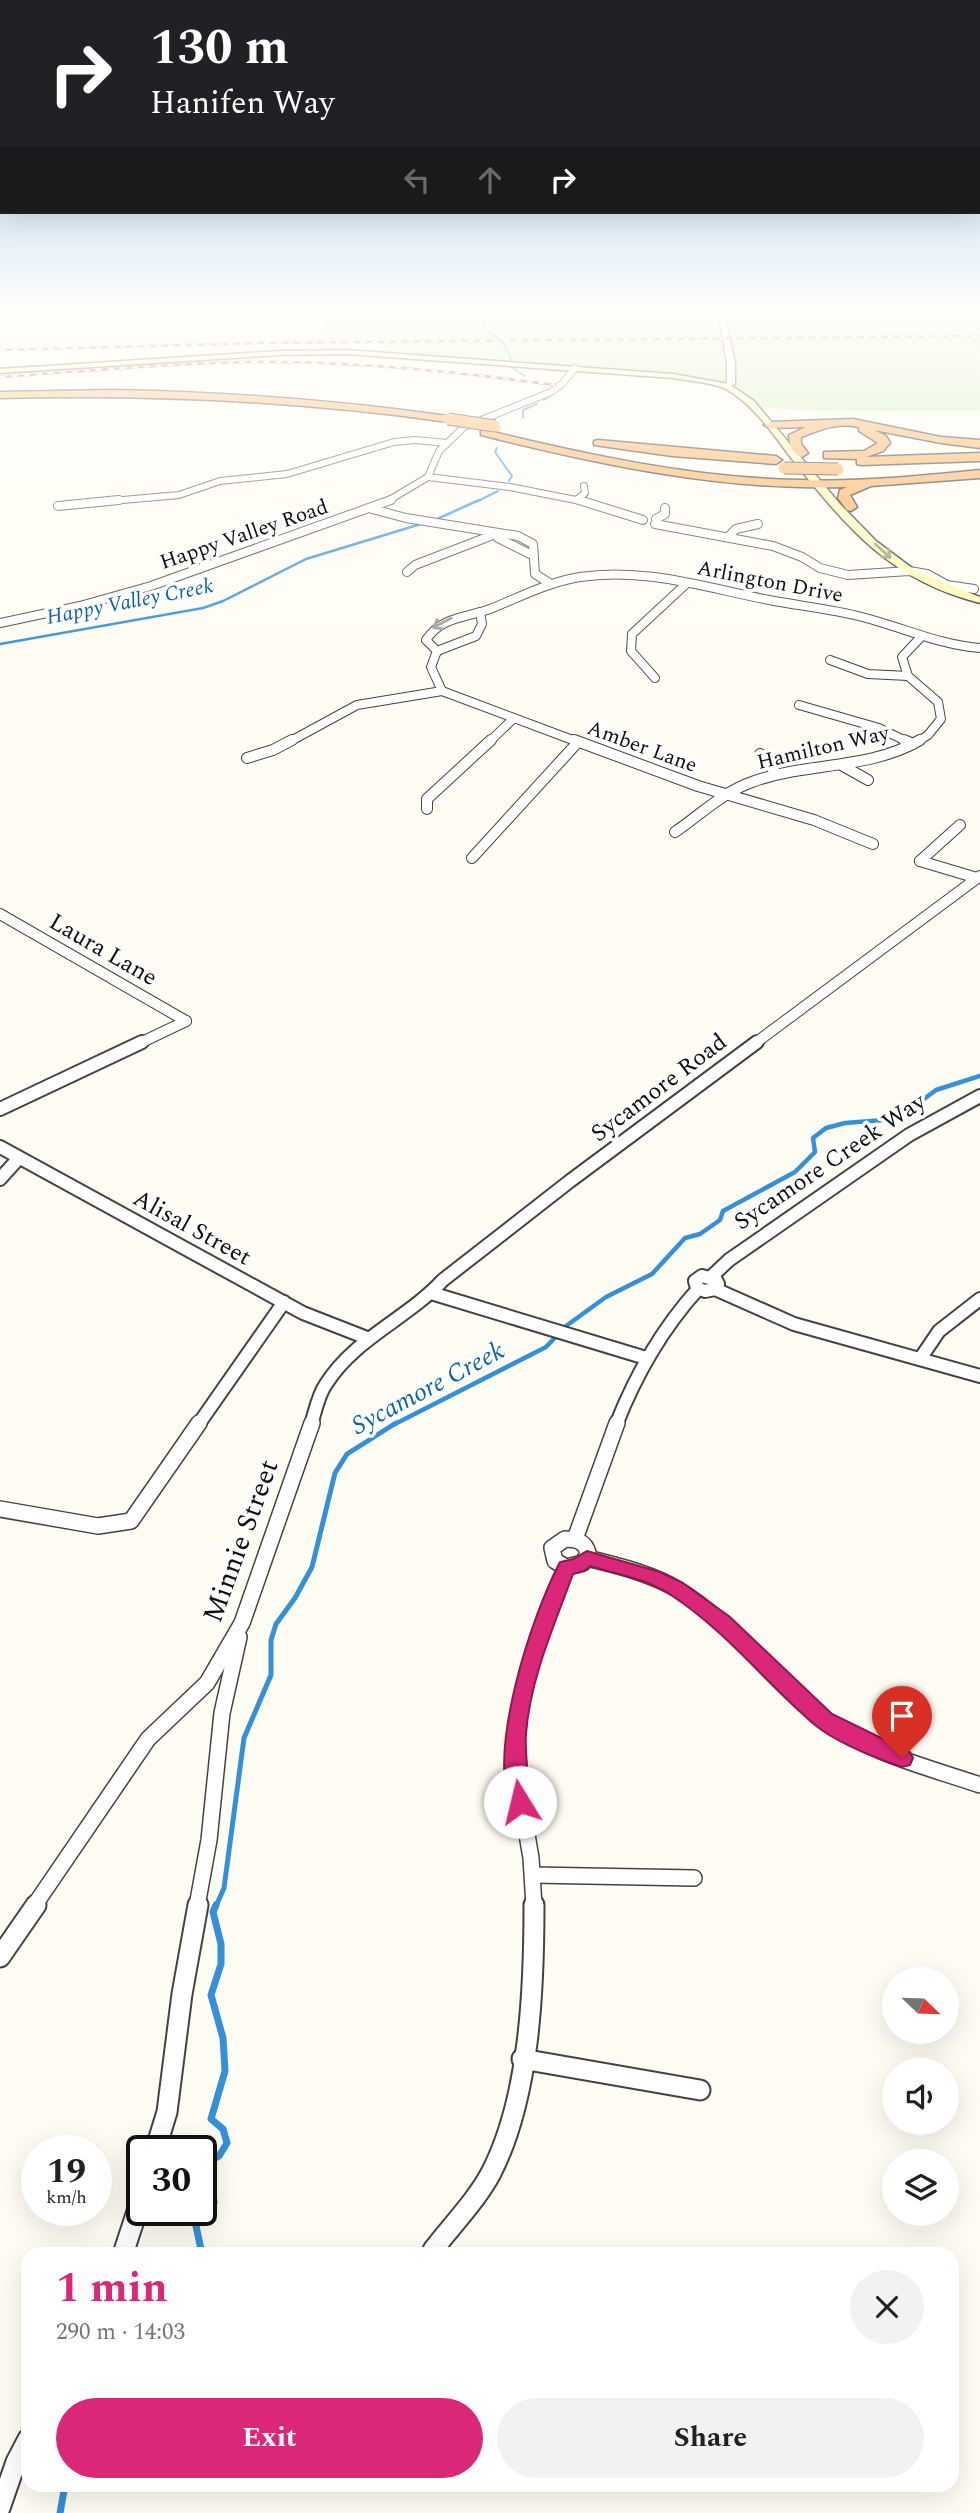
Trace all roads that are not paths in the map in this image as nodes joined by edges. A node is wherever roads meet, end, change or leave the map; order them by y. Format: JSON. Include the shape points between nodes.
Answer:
{"nodes":[{"id":1,"x":463,"y":429,"type":"edge"},
{"id":2,"x":485,"y":429,"type":"edge"},
{"id":3,"x":773,"y":429,"type":"edge"},
{"id":4,"x":778,"y":429,"type":"edge"},
{"id":5,"x":806,"y":429,"type":"edge"},
{"id":6,"x":863,"y":429,"type":"edge"},
{"id":7,"x":889,"y":429,"type":"edge"},
{"id":8,"x":490,"y":430,"type":"junction"},
{"id":9,"x":546,"y":434,"type":"dead end"},
{"id":10,"x":590,"y":441,"type":"dead end"},
{"id":11,"x":447,"y":443,"type":"junction"},
{"id":12,"x":980,"y":444,"type":"edge"},
{"id":13,"x":802,"y":453,"type":"junction"},
{"id":14,"x":980,"y":457,"type":"edge"},
{"id":15,"x":778,"y":461,"type":"junction"},
{"id":16,"x":832,"y":462,"type":"junction"},
{"id":17,"x":980,"y":465,"type":"edge"},
{"id":18,"x":980,"y":474,"type":"edge"},
{"id":19,"x":428,"y":477,"type":"junction"},
{"id":20,"x":726,"y":477,"type":"junction"},
{"id":21,"x":889,"y":480,"type":"junction"},
{"id":22,"x":823,"y":483,"type":"junction"},
{"id":23,"x":584,"y":486,"type":"dead end"},
{"id":24,"x":576,"y":500,"type":"junction"},
{"id":25,"x":832,"y":501,"type":"junction"},
{"id":26,"x":58,"y":506,"type":"dead end"},
{"id":27,"x":665,"y":508,"type":"dead end"},
{"id":28,"x":372,"y":509,"type":"junction"},
{"id":29,"x":854,"y":509,"type":"joint"},
{"id":30,"x":655,"y":521,"type":"junction"},
{"id":31,"x":758,"y":524,"type":"dead end"},
{"id":32,"x":498,"y":533,"type":"junction"},
{"id":33,"x":728,"y":537,"type":"junction"},
{"id":34,"x":910,"y":558,"type":"dead end"},
{"id":35,"x":909,"y":570,"type":"junction"},
{"id":36,"x":407,"y":572,"type":"dead end"},
{"id":37,"x":551,"y":584,"type":"junction"},
{"id":38,"x":686,"y":584,"type":"junction"},
{"id":39,"x":977,"y":590,"type":"edge"},
{"id":40,"x":980,"y":600,"type":"edge"},
{"id":41,"x":480,"y":612,"type":"junction"},
{"id":42,"x":0,"y":623,"type":"edge"},
{"id":43,"x":920,"y":638,"type":"junction"},
{"id":44,"x":980,"y":648,"type":"edge"},
{"id":45,"x":437,"y":651,"type":"junction"},
{"id":46,"x":830,"y":660,"type":"dead end"},
{"id":47,"x":908,"y":676,"type":"junction"},
{"id":48,"x":655,"y":678,"type":"dead end"},
{"id":49,"x":442,"y":691,"type":"junction"},
{"id":50,"x":799,"y":705,"type":"dead end"},
{"id":51,"x":513,"y":719,"type":"junction"},
{"id":52,"x":578,"y":742,"type":"junction"},
{"id":53,"x":913,"y":744,"type":"junction"},
{"id":54,"x":760,"y":754,"type":"dead end"},
{"id":55,"x":247,"y":758,"type":"dead end"},
{"id":56,"x":843,"y":765,"type":"junction"},
{"id":57,"x":778,"y":774,"type":"junction"},
{"id":58,"x":869,"y":780,"type":"dead end"},
{"id":59,"x":728,"y":796,"type":"junction"},
{"id":60,"x":427,"y":809,"type":"dead end"},
{"id":61,"x":960,"y":825,"type":"dead end"},
{"id":62,"x":675,"y":832,"type":"dead end"},
{"id":63,"x":873,"y":844,"type":"dead end"},
{"id":64,"x":472,"y":858,"type":"dead end"},
{"id":65,"x":919,"y":861,"type":"joint"},
{"id":66,"x":978,"y":877,"type":"edge"},
{"id":67,"x":0,"y":914,"type":"edge"},
{"id":68,"x":980,"y":1096,"type":"edge"},
{"id":69,"x":0,"y":1109,"type":"edge"},
{"id":70,"x":0,"y":1147,"type":"edge"},
{"id":71,"x":19,"y":1158,"type":"junction"},
{"id":72,"x":0,"y":1179,"type":"edge"},
{"id":73,"x":713,"y":1283,"type":"junction"},
{"id":74,"x":431,"y":1293,"type":"junction"},
{"id":75,"x":980,"y":1299,"type":"edge"},
{"id":76,"x":284,"y":1302,"type":"junction"},
{"id":77,"x":367,"y":1338,"type":"junction"},
{"id":78,"x":646,"y":1358,"type":"junction"},
{"id":79,"x":920,"y":1359,"type":"junction"},
{"id":80,"x":980,"y":1376,"type":"edge"},
{"id":81,"x":0,"y":1509,"type":"edge"},
{"id":82,"x":575,"y":1539,"type":"junction"},
{"id":83,"x":587,"y":1558,"type":"junction"},
{"id":84,"x":566,"y":1567,"type":"junction"},
{"id":85,"x":242,"y":1623,"type":"junction"},
{"id":86,"x":980,"y":1785,"type":"edge"},
{"id":87,"x":533,"y":1875,"type":"junction"},
{"id":88,"x":694,"y":1878,"type":"dead end"},
{"id":89,"x":0,"y":1957,"type":"edge"},
{"id":90,"x":522,"y":2059,"type":"junction"},
{"id":91,"x":700,"y":2090,"type":"dead end"},
{"id":92,"x":160,"y":2135,"type":"edge"},
{"id":93,"x":132,"y":2226,"type":"edge"},
{"id":94,"x":125,"y":2247,"type":"edge"},
{"id":95,"x":435,"y":2247,"type":"edge"},
{"id":96,"x":21,"y":2452,"type":"edge"},
{"id":97,"x":0,"y":2508,"type":"edge"}],
"edges":[{"from":1,"to":11,"type":"street","name":"Happy Valley Road"},
{"from":2,"to":8,"type":"highway"},
{"from":3,"to":22,"type":"main road"},
{"from":4,"to":13,"type":"main road"},
{"from":5,"to":13,"type":"highway","via":[[795,435]]},
{"from":6,"to":16,"type":"highway","via":[[882,438],[881,448]]},
{"from":7,"to":12,"type":"highway"},
{"from":8,"to":9,"type":"highway"},
{"from":8,"to":15,"type":"highway","via":[[666,460]]},
{"from":8,"to":20,"type":"highway","via":[[638,465]]},
{"from":10,"to":15,"type":"highway"},
{"from":11,"to":19,"type":"street","name":"Happy Valley Road"},
{"from":11,"to":26,"type":"street","via":[[404,440],[287,474],[220,481],[179,495]]},
{"from":13,"to":22,"type":"main road"},
{"from":14,"to":16,"type":"highway"},
{"from":15,"to":16,"type":"highway","bridge":true},
{"from":16,"to":17,"type":"highway"},
{"from":18,"to":21,"type":"highway"},
{"from":19,"to":24,"type":"street"},
{"from":19,"to":28,"type":"street","name":"Happy Valley Road"},
{"from":20,"to":22,"type":"highway"},
{"from":20,"to":25,"type":"highway","via":[[801,487]]},
{"from":21,"to":22,"type":"highway"},
{"from":21,"to":29,"type":"highway","via":[[844,493]]},
{"from":22,"to":25,"type":"main road"},
{"from":22,"to":29,"type":"main road"},
{"from":23,"to":24,"type":"street","via":[[585,493]]},
{"from":24,"to":30,"type":"street"},
{"from":25,"to":35,"type":"main road","one_way":true,"via":[[883,552]]},
{"from":27,"to":30,"type":"street","via":[[665,514]]},
{"from":28,"to":32,"type":"street"},
{"from":28,"to":42,"type":"street","name":"Happy Valley Road","via":[[151,586]]},
{"from":30,"to":33,"type":"street"},
{"from":31,"to":33,"type":"street","via":[[736,529]]},
{"from":32,"to":36,"type":"street"},
{"from":32,"to":37,"type":"street","via":[[498,538],[532,555],[535,574]]},
{"from":33,"to":35,"type":"street","via":[[773,546],[820,568],[848,575]]},
{"from":34,"to":39,"type":"main road"},
{"from":35,"to":39,"type":"street"},
{"from":35,"to":40,"type":"main road"},
{"from":37,"to":38,"type":"street","name":"Arlington Drive","via":[[599,575]]},
{"from":37,"to":41,"type":"street"},
{"from":38,"to":43,"type":"street","name":"Arlington Drive","via":[[860,617]]},
{"from":38,"to":48,"type":"street","via":[[632,634],[631,651]]},
{"from":41,"to":45,"type":"street","via":[[482,624],[476,636]]},
{"from":41,"to":45,"type":"street","one_way":true,"via":[[433,627],[426,640]]},
{"from":43,"to":44,"type":"street","name":"Arlington Drive"},
{"from":43,"to":47,"type":"street","via":[[902,657]]},
{"from":45,"to":49,"type":"street","via":[[431,667]]},
{"from":46,"to":47,"type":"street","via":[[868,674]]},
{"from":47,"to":53,"type":"street","name":"Hamilton Way","via":[[938,702],[941,714],[937,727]]},
{"from":49,"to":51,"type":"street","name":"Amber Lane"},
{"from":49,"to":55,"type":"street","via":[[357,705],[273,750]]},
{"from":50,"to":53,"type":"street","via":[[879,728]]},
{"from":51,"to":52,"type":"street","name":"Amber Lane"},
{"from":51,"to":60,"type":"street","via":[[427,799]]},
{"from":52,"to":59,"type":"street","name":"Amber Lane"},
{"from":52,"to":64,"type":"street"},
{"from":53,"to":56,"type":"street","name":"Hamilton Way"},
{"from":54,"to":57,"type":"street"},
{"from":56,"to":57,"type":"street","name":"Hamilton Way"},
{"from":56,"to":58,"type":"street"},
{"from":57,"to":59,"type":"street","name":"Hamilton Way"},
{"from":59,"to":62,"type":"street","name":"Hamilton Way"},
{"from":59,"to":63,"type":"street","name":"Amber Lane","via":[[814,820]]},
{"from":61,"to":65,"type":"street"},
{"from":65,"to":66,"type":"street"},
{"from":66,"to":74,"type":"street","name":"Sycamore Road","via":[[570,1181]]},
{"from":67,"to":69,"type":"street","name":"Laura Lane","via":[[186,1021]]},
{"from":68,"to":73,"type":"street","name":"Sycamore Creek Way","via":[[909,1135],[729,1260]]},
{"from":70,"to":71,"type":"street","name":"Alisal Street"},
{"from":71,"to":72,"type":"street"},
{"from":71,"to":76,"type":"street","name":"Alisal Street"},
{"from":73,"to":78,"type":"street","name":"Sycamore Creek Way","via":[[697,1278],[698,1289],[676,1312]]},
{"from":73,"to":79,"type":"street","via":[[794,1324]]},
{"from":74,"to":77,"type":"street","name":"Sycamore Road"},
{"from":74,"to":78,"type":"street"},
{"from":75,"to":79,"type":"street","via":[[939,1331]]},
{"from":76,"to":77,"type":"street","name":"Alisal Street","via":[[335,1328]]},
{"from":76,"to":81,"type":"street","via":[[131,1521],[98,1526]]},
{"from":77,"to":85,"type":"street","name":"Minnie Street","via":[[325,1385]]},
{"from":78,"to":82,"type":"street"},
{"from":79,"to":80,"type":"street"},
{"from":82,"to":83,"type":"street","via":[[586,1546]]},
{"from":82,"to":84,"type":"street","via":[[559,1541],[552,1548],[555,1561]]},
{"from":83,"to":84,"type":"street","via":[[578,1566]]},
{"from":83,"to":86,"type":"street","via":[[653,1577],[700,1604],[825,1720],[882,1751]]},
{"from":84,"to":87,"type":"street","via":[[530,1663],[515,1732],[514,1768]]},
{"from":85,"to":89,"type":"street","name":"Minnie Street","via":[[208,1683],[148,1739]]},
{"from":85,"to":92,"type":"street","via":[[222,1713],[209,1840]]},
{"from":87,"to":88,"type":"street"},
{"from":87,"to":90,"type":"street"},
{"from":90,"to":91,"type":"street"},
{"from":90,"to":95,"type":"street","via":[[516,2104],[491,2173]]},
{"from":93,"to":94,"type":"street"},
{"from":96,"to":97,"type":"street"}]}
